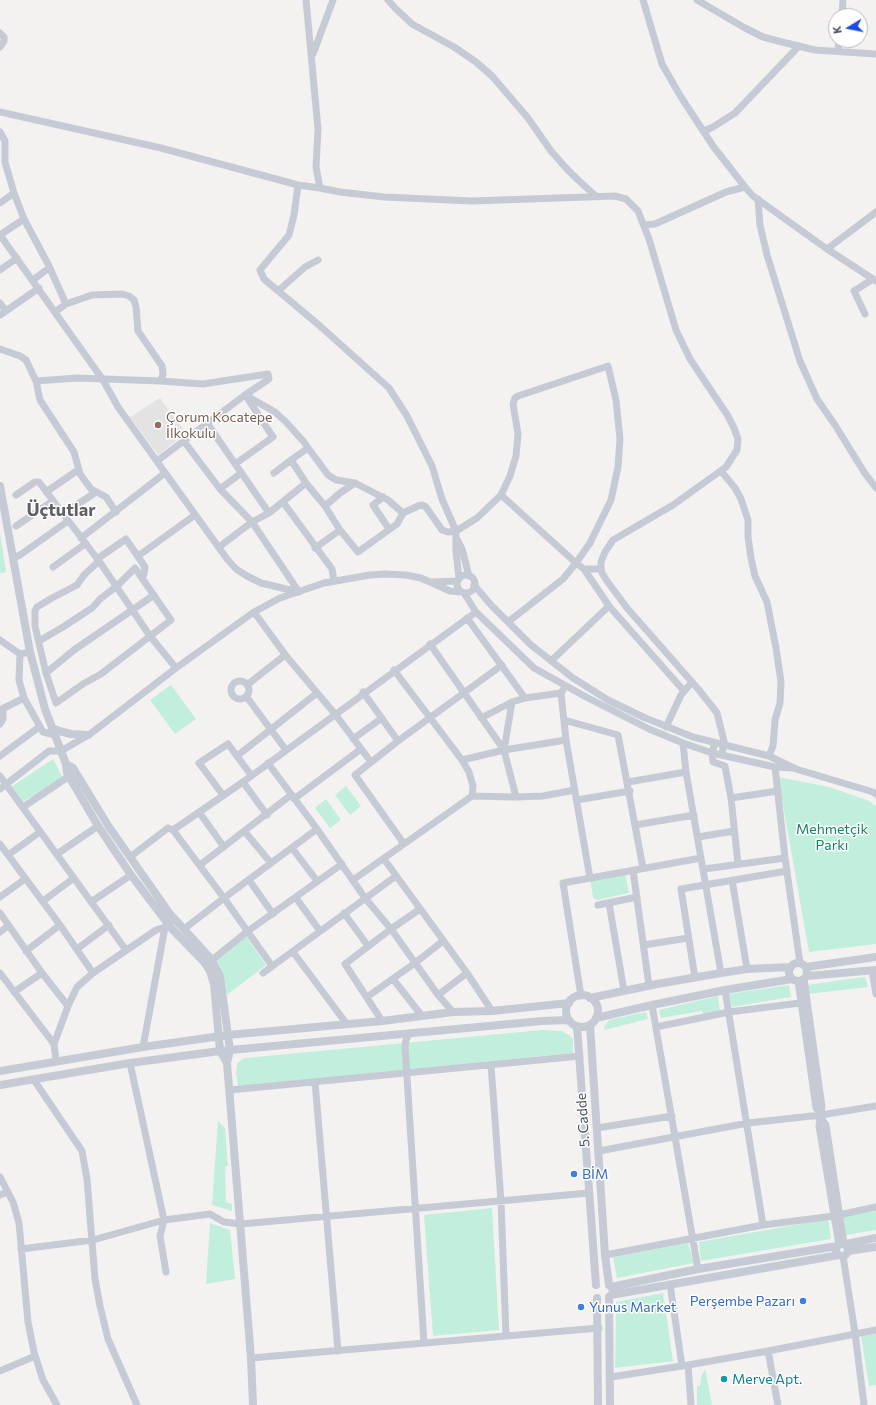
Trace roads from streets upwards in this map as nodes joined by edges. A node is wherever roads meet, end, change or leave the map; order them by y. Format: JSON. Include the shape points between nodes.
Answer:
{"nodes":[{"id":1,"x":306,"y":0,"type":"edge"},
{"id":2,"x":333,"y":0,"type":"edge"},
{"id":3,"x":388,"y":0,"type":"edge"},
{"id":4,"x":651,"y":0,"type":"edge"},
{"id":5,"x":697,"y":0,"type":"edge"},
{"id":6,"x":644,"y":2,"type":"edge"},
{"id":7,"x":0,"y":33,"type":"edge"},
{"id":8,"x":799,"y":46,"type":"junction"},
{"id":9,"x":0,"y":47,"type":"edge"},
{"id":10,"x":838,"y":48,"type":"edge"},
{"id":11,"x":838,"y":51,"type":"junction"},
{"id":12,"x":876,"y":54,"type":"edge"},
{"id":13,"x":312,"y":67,"type":"junction"},
{"id":14,"x":0,"y":112,"type":"edge"},
{"id":15,"x":704,"y":131,"type":"junction"},
{"id":16,"x":0,"y":132,"type":"edge"},
{"id":17,"x":3,"y":142,"type":"edge"},
{"id":18,"x":2,"y":159,"type":"edge"},
{"id":19,"x":298,"y":185,"type":"junction"},
{"id":20,"x":745,"y":187,"type":"junction"},
{"id":21,"x":320,"y":188,"type":"junction"},
{"id":22,"x":14,"y":193,"type":"junction"},
{"id":23,"x":597,"y":197,"type":"junction"},
{"id":24,"x":758,"y":199,"type":"junction"},
{"id":25,"x":0,"y":203,"type":"edge"},
{"id":26,"x":876,"y":212,"type":"edge"},
{"id":27,"x":24,"y":219,"type":"junction"},
{"id":28,"x":644,"y":225,"type":"junction"},
{"id":29,"x":0,"y":235,"type":"edge"},
{"id":30,"x":827,"y":249,"type":"junction"},
{"id":31,"x":17,"y":258,"type":"junction"},
{"id":32,"x":318,"y":260,"type":"dead end"},
{"id":33,"x":49,"y":268,"type":"junction"},
{"id":34,"x":0,"y":270,"type":"edge"},
{"id":35,"x":32,"y":280,"type":"junction"},
{"id":36,"x":874,"y":280,"type":"edge"},
{"id":37,"x":39,"y":288,"type":"junction"},
{"id":38,"x":278,"y":291,"type":"junction"},
{"id":39,"x":0,"y":303,"type":"edge"},
{"id":40,"x":66,"y":304,"type":"junction"},
{"id":41,"x":55,"y":312,"type":"junction"},
{"id":42,"x":3,"y":313,"type":"edge"},
{"id":43,"x":865,"y":314,"type":"dead end"},
{"id":44,"x":0,"y":349,"type":"edge"},
{"id":45,"x":36,"y":380,"type":"junction"},
{"id":46,"x":103,"y":380,"type":"junction"},
{"id":47,"x":161,"y":381,"type":"junction"},
{"id":48,"x":245,"y":395,"type":"junction"},
{"id":49,"x":207,"y":423,"type":"junction"},
{"id":50,"x":183,"y":440,"type":"junction"},
{"id":51,"x":308,"y":448,"type":"junction"},
{"id":52,"x":291,"y":460,"type":"junction"},
{"id":53,"x":156,"y":461,"type":"junction"},
{"id":54,"x":235,"y":464,"type":"junction"},
{"id":55,"x":78,"y":470,"type":"junction"},
{"id":56,"x":721,"y":470,"type":"junction"},
{"id":57,"x":165,"y":473,"type":"junction"},
{"id":58,"x":241,"y":473,"type":"junction"},
{"id":59,"x":274,"y":473,"type":"dead end"},
{"id":60,"x":306,"y":483,"type":"junction"},
{"id":61,"x":355,"y":483,"type":"junction"},
{"id":62,"x":0,"y":486,"type":"edge"},
{"id":63,"x":876,"y":488,"type":"edge"},
{"id":64,"x":220,"y":489,"type":"junction"},
{"id":65,"x":46,"y":492,"type":"junction"},
{"id":66,"x":96,"y":492,"type":"junction"},
{"id":67,"x":16,"y":495,"type":"dead end"},
{"id":68,"x":501,"y":495,"type":"junction"},
{"id":69,"x":383,"y":497,"type":"junction"},
{"id":70,"x":1,"y":499,"type":"edge"},
{"id":71,"x":53,"y":501,"type":"junction"},
{"id":72,"x":283,"y":502,"type":"junction"},
{"id":73,"x":325,"y":506,"type":"junction"},
{"id":74,"x":116,"y":512,"type":"junction"},
{"id":75,"x":269,"y":513,"type":"junction"},
{"id":76,"x":403,"y":513,"type":"junction"},
{"id":77,"x":63,"y":514,"type":"junction"},
{"id":78,"x":195,"y":515,"type":"junction"},
{"id":79,"x":68,"y":521,"type":"junction"},
{"id":80,"x":252,"y":522,"type":"junction"},
{"id":81,"x":16,"y":526,"type":"dead end"},
{"id":82,"x":389,"y":529,"type":"junction"},
{"id":83,"x":340,"y":530,"type":"junction"},
{"id":84,"x":457,"y":535,"type":"junction"},
{"id":85,"x":83,"y":541,"type":"junction"},
{"id":86,"x":219,"y":547,"type":"junction"},
{"id":87,"x":315,"y":548,"type":"junction"},
{"id":88,"x":138,"y":556,"type":"junction"},
{"id":89,"x":13,"y":558,"type":"junction"},
{"id":90,"x":98,"y":560,"type":"junction"},
{"id":91,"x":576,"y":563,"type":"junction"},
{"id":92,"x":53,"y":567,"type":"dead end"},
{"id":93,"x":584,"y":569,"type":"junction"},
{"id":94,"x":601,"y":569,"type":"junction"},
{"id":95,"x":469,"y":576,"type":"junction"},
{"id":96,"x":142,"y":578,"type":"junction"},
{"id":97,"x":458,"y":580,"type":"junction"},
{"id":98,"x":334,"y":581,"type":"junction"},
{"id":99,"x":432,"y":582,"type":"junction"},
{"id":100,"x":474,"y":585,"type":"junction"},
{"id":101,"x":116,"y":586,"type":"junction"},
{"id":102,"x":299,"y":592,"type":"junction"},
{"id":103,"x":462,"y":592,"type":"junction"},
{"id":104,"x":154,"y":595,"type":"junction"},
{"id":105,"x":609,"y":606,"type":"junction"},
{"id":106,"x":132,"y":611,"type":"junction"},
{"id":107,"x":254,"y":612,"type":"junction"},
{"id":108,"x":476,"y":612,"type":"junction"},
{"id":109,"x":467,"y":618,"type":"junction"},
{"id":110,"x":508,"y":622,"type":"junction"},
{"id":111,"x":35,"y":626,"type":"junction"},
{"id":112,"x":26,"y":628,"type":"junction"},
{"id":113,"x":150,"y":636,"type":"junction"},
{"id":114,"x":0,"y":640,"type":"edge"},
{"id":115,"x":39,"y":641,"type":"junction"},
{"id":116,"x":430,"y":644,"type":"junction"},
{"id":117,"x":30,"y":652,"type":"junction"},
{"id":118,"x":20,"y":654,"type":"junction"},
{"id":119,"x":285,"y":655,"type":"junction"},
{"id":120,"x":551,"y":661,"type":"junction"},
{"id":121,"x":502,"y":665,"type":"junction"},
{"id":122,"x":176,"y":668,"type":"junction"},
{"id":123,"x":394,"y":670,"type":"junction"},
{"id":124,"x":46,"y":673,"type":"junction"},
{"id":125,"x":692,"y":682,"type":"junction"},
{"id":126,"x":247,"y":685,"type":"junction"},
{"id":127,"x":567,"y":685,"type":"junction"},
{"id":128,"x":684,"y":691,"type":"junction"},
{"id":129,"x":363,"y":692,"type":"junction"},
{"id":130,"x":317,"y":693,"type":"junction"},
{"id":131,"x":561,"y":693,"type":"junction"},
{"id":132,"x":464,"y":694,"type":"junction"},
{"id":133,"x":246,"y":696,"type":"junction"},
{"id":134,"x":24,"y":698,"type":"junction"},
{"id":135,"x":525,"y":698,"type":"junction"},
{"id":136,"x":512,"y":702,"type":"junction"},
{"id":137,"x":1,"y":710,"type":"edge"},
{"id":138,"x":335,"y":714,"type":"junction"},
{"id":139,"x":382,"y":718,"type":"junction"},
{"id":140,"x":430,"y":718,"type":"junction"},
{"id":141,"x":481,"y":718,"type":"junction"},
{"id":142,"x":564,"y":720,"type":"junction"},
{"id":143,"x":0,"y":724,"type":"edge"},
{"id":144,"x":39,"y":727,"type":"junction"},
{"id":145,"x":666,"y":727,"type":"junction"},
{"id":146,"x":271,"y":729,"type":"junction"},
{"id":147,"x":54,"y":732,"type":"junction"},
{"id":148,"x":88,"y":735,"type":"junction"},
{"id":149,"x":353,"y":738,"type":"junction"},
{"id":150,"x":566,"y":740,"type":"junction"},
{"id":151,"x":398,"y":741,"type":"junction"},
{"id":152,"x":683,"y":743,"type":"junction"},
{"id":153,"x":715,"y":743,"type":"junction"},
{"id":154,"x":724,"y":745,"type":"junction"},
{"id":155,"x":361,"y":749,"type":"junction"},
{"id":156,"x":286,"y":750,"type":"junction"},
{"id":157,"x":504,"y":750,"type":"junction"},
{"id":158,"x":61,"y":751,"type":"junction"},
{"id":159,"x":712,"y":753,"type":"junction"},
{"id":160,"x":722,"y":755,"type":"junction"},
{"id":161,"x":0,"y":756,"type":"edge"},
{"id":162,"x":237,"y":756,"type":"junction"},
{"id":163,"x":769,"y":756,"type":"junction"},
{"id":164,"x":462,"y":760,"type":"junction"},
{"id":165,"x":371,"y":762,"type":"junction"},
{"id":166,"x":268,"y":763,"type":"junction"},
{"id":167,"x":66,"y":764,"type":"junction"},
{"id":168,"x":775,"y":768,"type":"junction"},
{"id":169,"x":796,"y":769,"type":"junction"},
{"id":170,"x":686,"y":772,"type":"junction"},
{"id":171,"x":251,"y":775,"type":"junction"},
{"id":172,"x":0,"y":776,"type":"edge"},
{"id":173,"x":68,"y":777,"type":"junction"},
{"id":174,"x":243,"y":782,"type":"junction"},
{"id":175,"x":628,"y":782,"type":"junction"},
{"id":176,"x":3,"y":787,"type":"edge"},
{"id":177,"x":575,"y":790,"type":"junction"},
{"id":178,"x":630,"y":791,"type":"junction"},
{"id":179,"x":778,"y":791,"type":"junction"},
{"id":180,"x":876,"y":794,"type":"edge"},
{"id":181,"x":223,"y":795,"type":"junction"},
{"id":182,"x":472,"y":796,"type":"junction"},
{"id":183,"x":293,"y":797,"type":"junction"},
{"id":184,"x":516,"y":797,"type":"junction"},
{"id":185,"x":731,"y":798,"type":"junction"},
{"id":186,"x":576,"y":800,"type":"junction"},
{"id":187,"x":23,"y":806,"type":"junction"},
{"id":188,"x":199,"y":812,"type":"junction"},
{"id":189,"x":267,"y":815,"type":"junction"},
{"id":190,"x":694,"y":815,"type":"junction"},
{"id":191,"x":635,"y":825,"type":"junction"},
{"id":192,"x":98,"y":826,"type":"junction"},
{"id":193,"x":317,"y":829,"type":"junction"},
{"id":194,"x":174,"y":830,"type":"junction"},
{"id":195,"x":734,"y":831,"type":"junction"},
{"id":196,"x":40,"y":832,"type":"junction"},
{"id":197,"x":245,"y":832,"type":"junction"},
{"id":198,"x":698,"y":837,"type":"junction"},
{"id":199,"x":0,"y":844,"type":"edge"},
{"id":200,"x":404,"y":844,"type":"junction"},
{"id":201,"x":224,"y":847,"type":"junction"},
{"id":202,"x":292,"y":848,"type":"junction"},
{"id":203,"x":57,"y":854,"type":"junction"},
{"id":204,"x":8,"y":855,"type":"junction"},
{"id":205,"x":130,"y":857,"type":"junction"},
{"id":206,"x":702,"y":858,"type":"junction"},
{"id":207,"x":785,"y":858,"type":"junction"},
{"id":208,"x":384,"y":859,"type":"junction"},
{"id":209,"x":271,"y":864,"type":"junction"},
{"id":210,"x":342,"y":864,"type":"junction"},
{"id":211,"x":738,"y":864,"type":"junction"},
{"id":212,"x":200,"y":865,"type":"junction"},
{"id":213,"x":643,"y":868,"type":"junction"},
{"id":214,"x":704,"y":869,"type":"junction"},
{"id":215,"x":633,"y":870,"type":"junction"},
{"id":216,"x":787,"y":871,"type":"junction"},
{"id":217,"x":131,"y":875,"type":"junction"},
{"id":218,"x":396,"y":876,"type":"junction"},
{"id":219,"x":74,"y":878,"type":"junction"},
{"id":220,"x":590,"y":878,"type":"junction"},
{"id":221,"x":25,"y":879,"type":"junction"},
{"id":222,"x":249,"y":880,"type":"junction"},
{"id":223,"x":353,"y":880,"type":"junction"},
{"id":224,"x":732,"y":880,"type":"junction"},
{"id":225,"x":317,"y":881,"type":"junction"},
{"id":226,"x":706,"y":885,"type":"junction"},
{"id":227,"x":0,"y":897,"type":"edge"},
{"id":228,"x":637,"y":897,"type":"junction"},
{"id":229,"x":224,"y":898,"type":"junction"},
{"id":230,"x":296,"y":898,"type":"junction"},
{"id":231,"x":365,"y":898,"type":"junction"},
{"id":232,"x":42,"y":901,"type":"junction"},
{"id":233,"x":91,"y":902,"type":"junction"},
{"id":234,"x":609,"y":903,"type":"junction"},
{"id":235,"x":598,"y":905,"type":"dead end"},
{"id":236,"x":420,"y":909,"type":"junction"},
{"id":237,"x":0,"y":913,"type":"edge"},
{"id":238,"x":344,"y":913,"type":"junction"},
{"id":239,"x":273,"y":914,"type":"junction"},
{"id":240,"x":60,"y":925,"type":"junction"},
{"id":241,"x":109,"y":925,"type":"junction"},
{"id":242,"x":166,"y":925,"type":"junction"},
{"id":243,"x":8,"y":926,"type":"junction"},
{"id":244,"x":184,"y":929,"type":"junction"},
{"id":245,"x":390,"y":929,"type":"junction"},
{"id":246,"x":248,"y":931,"type":"junction"},
{"id":247,"x":320,"y":931,"type":"junction"},
{"id":248,"x":0,"y":932,"type":"edge"},
{"id":249,"x":688,"y":938,"type":"junction"},
{"id":250,"x":443,"y":941,"type":"junction"},
{"id":251,"x":644,"y":945,"type":"junction"},
{"id":252,"x":368,"y":946,"type":"junction"},
{"id":253,"x":77,"y":949,"type":"junction"},
{"id":254,"x":126,"y":950,"type":"junction"},
{"id":255,"x":26,"y":951,"type":"junction"},
{"id":256,"x":293,"y":952,"type":"junction"},
{"id":257,"x":876,"y":957,"type":"edge"},
{"id":258,"x":212,"y":960,"type":"junction"},
{"id":259,"x":415,"y":963,"type":"junction"},
{"id":260,"x":803,"y":965,"type":"junction"},
{"id":261,"x":272,"y":966,"type":"junction"},
{"id":262,"x":791,"y":966,"type":"junction"},
{"id":263,"x":747,"y":969,"type":"junction"},
{"id":264,"x":874,"y":970,"type":"edge"},
{"id":265,"x":0,"y":973,"type":"edge"},
{"id":266,"x":42,"y":973,"type":"junction"},
{"id":267,"x":93,"y":973,"type":"junction"},
{"id":268,"x":263,"y":973,"type":"dead end"},
{"id":269,"x":467,"y":973,"type":"junction"},
{"id":270,"x":721,"y":973,"type":"junction"},
{"id":271,"x":695,"y":978,"type":"junction"},
{"id":272,"x":393,"y":979,"type":"junction"},
{"id":273,"x":800,"y":979,"type":"junction"},
{"id":274,"x":649,"y":986,"type":"junction"},
{"id":275,"x":725,"y":990,"type":"junction"},
{"id":276,"x":624,"y":991,"type":"junction"},
{"id":277,"x":14,"y":992,"type":"junction"},
{"id":278,"x":876,"y":994,"type":"edge"},
{"id":279,"x":438,"y":995,"type":"junction"},
{"id":280,"x":581,"y":996,"type":"junction"},
{"id":281,"x":367,"y":997,"type":"junction"},
{"id":282,"x":590,"y":998,"type":"junction"},
{"id":283,"x":569,"y":1003,"type":"junction"},
{"id":284,"x":800,"y":1003,"type":"junction"},
{"id":285,"x":652,"y":1005,"type":"junction"},
{"id":286,"x":68,"y":1006,"type":"junction"},
{"id":287,"x":492,"y":1011,"type":"junction"},
{"id":288,"x":453,"y":1012,"type":"junction"},
{"id":289,"x":729,"y":1012,"type":"junction"},
{"id":290,"x":422,"y":1016,"type":"junction"},
{"id":291,"x":596,"y":1018,"type":"junction"},
{"id":292,"x":569,"y":1020,"type":"junction"},
{"id":293,"x":382,"y":1021,"type":"junction"},
{"id":294,"x":346,"y":1023,"type":"junction"},
{"id":295,"x":590,"y":1025,"type":"junction"},
{"id":296,"x":577,"y":1026,"type":"junction"},
{"id":297,"x":656,"y":1027,"type":"junction"},
{"id":298,"x":409,"y":1034,"type":"junction"},
{"id":299,"x":228,"y":1035,"type":"junction"},
{"id":300,"x":219,"y":1036,"type":"junction"},
{"id":301,"x":54,"y":1044,"type":"junction"},
{"id":302,"x":143,"y":1047,"type":"junction"},
{"id":303,"x":230,"y":1050,"type":"junction"},
{"id":304,"x":220,"y":1051,"type":"junction"},
{"id":305,"x":580,"y":1056,"type":"junction"},
{"id":306,"x":56,"y":1061,"type":"junction"},
{"id":307,"x":130,"y":1063,"type":"junction"},
{"id":308,"x":227,"y":1063,"type":"junction"},
{"id":309,"x":491,"y":1065,"type":"junction"},
{"id":310,"x":0,"y":1071,"type":"edge"},
{"id":311,"x":408,"y":1073,"type":"junction"},
{"id":312,"x":34,"y":1080,"type":"junction"},
{"id":313,"x":315,"y":1082,"type":"junction"},
{"id":314,"x":0,"y":1086,"type":"edge"},
{"id":315,"x":230,"y":1090,"type":"junction"},
{"id":316,"x":876,"y":1106,"type":"edge"},
{"id":317,"x":821,"y":1115,"type":"junction"},
{"id":318,"x":672,"y":1116,"type":"junction"},
{"id":319,"x":748,"y":1124,"type":"junction"},
{"id":320,"x":597,"y":1128,"type":"junction"},
{"id":321,"x":676,"y":1138,"type":"junction"},
{"id":322,"x":599,"y":1151,"type":"junction"},
{"id":323,"x":0,"y":1178,"type":"edge"},
{"id":324,"x":8,"y":1192,"type":"junction"},
{"id":325,"x":589,"y":1193,"type":"junction"},
{"id":326,"x":0,"y":1195,"type":"edge"},
{"id":327,"x":501,"y":1201,"type":"junction"},
{"id":328,"x":876,"y":1207,"type":"edge"},
{"id":329,"x":416,"y":1208,"type":"junction"},
{"id":330,"x":837,"y":1215,"type":"junction"},
{"id":331,"x":327,"y":1216,"type":"junction"},
{"id":332,"x":164,"y":1220,"type":"junction"},
{"id":333,"x":241,"y":1224,"type":"junction"},
{"id":334,"x":763,"y":1225,"type":"junction"},
{"id":335,"x":694,"y":1238,"type":"junction"},
{"id":336,"x":876,"y":1238,"type":"edge"},
{"id":337,"x":93,"y":1240,"type":"junction"},
{"id":338,"x":876,"y":1247,"type":"edge"},
{"id":339,"x":22,"y":1249,"type":"junction"},
{"id":340,"x":842,"y":1249,"type":"junction"},
{"id":341,"x":605,"y":1254,"type":"junction"},
{"id":342,"x":698,"y":1269,"type":"junction"},
{"id":343,"x":166,"y":1272,"type":"dead end"},
{"id":344,"x":670,"y":1284,"type":"junction"},
{"id":345,"x":596,"y":1286,"type":"junction"},
{"id":346,"x":610,"y":1291,"type":"junction"},
{"id":347,"x":597,"y":1298,"type":"junction"},
{"id":348,"x":599,"y":1328,"type":"junction"},
{"id":349,"x":876,"y":1330,"type":"edge"},
{"id":350,"x":855,"y":1333,"type":"junction"},
{"id":351,"x":506,"y":1336,"type":"junction"},
{"id":352,"x":424,"y":1343,"type":"junction"},
{"id":353,"x":338,"y":1350,"type":"junction"},
{"id":354,"x":768,"y":1351,"type":"junction"},
{"id":355,"x":36,"y":1356,"type":"junction"},
{"id":356,"x":251,"y":1358,"type":"junction"},
{"id":357,"x":685,"y":1366,"type":"junction"},
{"id":358,"x":0,"y":1371,"type":"edge"},
{"id":359,"x":611,"y":1377,"type":"junction"},
{"id":360,"x":57,"y":1405,"type":"edge"},
{"id":361,"x":137,"y":1405,"type":"edge"},
{"id":362,"x":253,"y":1405,"type":"edge"},
{"id":363,"x":598,"y":1405,"type":"edge"},
{"id":364,"x":610,"y":1405,"type":"edge"},
{"id":365,"x":691,"y":1405,"type":"edge"},
{"id":366,"x":778,"y":1405,"type":"edge"},
{"id":367,"x":864,"y":1405,"type":"edge"}],
"edges":[{"from":1,"to":13,"type":"street"},
{"from":2,"to":13,"type":"street","via":[[314,51]]},
{"from":3,"to":23,"type":"street","via":[[412,24],[454,47],[492,76],[528,118],[551,151]]},
{"from":4,"to":6,"type":"street"},
{"from":5,"to":8,"type":"street","via":[[763,37]]},
{"from":6,"to":15,"type":"street","via":[[662,64]]},
{"from":7,"to":9,"type":"street","via":[[4,41]]},
{"from":8,"to":11,"type":"street"},
{"from":8,"to":15,"type":"street","via":[[736,112]]},
{"from":10,"to":11,"type":"street"},
{"from":11,"to":12,"type":"street"},
{"from":13,"to":21,"type":"street","via":[[318,129],[316,167]]},
{"from":14,"to":19,"type":"street","via":[[161,148]]},
{"from":15,"to":20,"type":"street"},
{"from":16,"to":17,"type":"street"},
{"from":17,"to":18,"type":"street"},
{"from":18,"to":22,"type":"street"},
{"from":19,"to":21,"type":"street"},
{"from":19,"to":38,"type":"street","via":[[289,235],[260,270],[264,278]]},
{"from":20,"to":24,"type":"street"},
{"from":20,"to":28,"type":"street","via":[[726,192],[663,221]]},
{"from":21,"to":23,"type":"street","via":[[384,197],[472,201]]},
{"from":22,"to":25,"type":"street"},
{"from":22,"to":27,"type":"street"},
{"from":23,"to":28,"type":"street","via":[[615,196],[626,199],[638,211]]},
{"from":24,"to":30,"type":"street"},
{"from":24,"to":63,"type":"street","via":[[760,225],[767,255],[800,361],[817,399]]},
{"from":26,"to":30,"type":"street"},
{"from":27,"to":29,"type":"street"},
{"from":27,"to":33,"type":"street"},
{"from":28,"to":56,"type":"street","via":[[676,330],[690,360],[728,416],[738,439],[737,450],[726,467]]},
{"from":29,"to":31,"type":"street"},
{"from":30,"to":36,"type":"street"},
{"from":31,"to":34,"type":"street"},
{"from":31,"to":35,"type":"street"},
{"from":32,"to":38,"type":"street","via":[[305,267]]},
{"from":33,"to":35,"type":"street"},
{"from":33,"to":40,"type":"street"},
{"from":35,"to":37,"type":"street"},
{"from":36,"to":43,"type":"street","via":[[854,291]]},
{"from":37,"to":41,"type":"street"},
{"from":37,"to":42,"type":"street"},
{"from":38,"to":84,"type":"street","via":[[389,388],[407,416],[432,466]]},
{"from":39,"to":42,"type":"street"},
{"from":40,"to":41,"type":"street"},
{"from":40,"to":47,"type":"street","via":[[92,295],[122,294],[134,300],[138,331],[162,366]]},
{"from":41,"to":46,"type":"street"},
{"from":44,"to":45,"type":"street","via":[[26,360]]},
{"from":45,"to":46,"type":"street"},
{"from":45,"to":55,"type":"street","via":[[40,400],[74,452]]},
{"from":46,"to":47,"type":"street"},
{"from":46,"to":53,"type":"street","via":[[118,407]]},
{"from":47,"to":48,"type":"street","via":[[203,384],[268,374],[269,379]]},
{"from":48,"to":49,"type":"street"},
{"from":48,"to":51,"type":"street","via":[[275,412]]},
{"from":48,"to":54,"type":"street","via":[[273,437]]},
{"from":49,"to":50,"type":"street"},
{"from":49,"to":54,"type":"street"},
{"from":50,"to":53,"type":"street"},
{"from":50,"to":64,"type":"street"},
{"from":51,"to":52,"type":"street"},
{"from":51,"to":61,"type":"street","via":[[328,475],[336,480]]},
{"from":52,"to":59,"type":"street"},
{"from":52,"to":60,"type":"street"},
{"from":53,"to":57,"type":"street"},
{"from":54,"to":58,"type":"street"},
{"from":55,"to":65,"type":"street"},
{"from":55,"to":66,"type":"street"},
{"from":56,"to":94,"type":"street","via":[[673,505],[613,540],[605,552]]},
{"from":56,"to":163,"type":"street","via":[[741,499],[748,520],[751,558],[755,576],[767,602],[776,648],[781,695]]},
{"from":57,"to":74,"type":"street"},
{"from":57,"to":78,"type":"street"},
{"from":58,"to":64,"type":"street"},
{"from":58,"to":75,"type":"street"},
{"from":60,"to":72,"type":"street"},
{"from":60,"to":73,"type":"street"},
{"from":61,"to":69,"type":"street"},
{"from":61,"to":73,"type":"street"},
{"from":62,"to":70,"type":"street"},
{"from":64,"to":80,"type":"street"},
{"from":65,"to":67,"type":"street","via":[[39,482],[35,482]]},
{"from":65,"to":71,"type":"street"},
{"from":66,"to":74,"type":"street","via":[[106,497]]},
{"from":66,"to":77,"type":"street"},
{"from":68,"to":84,"type":"street"},
{"from":68,"to":91,"type":"street"},
{"from":68,"to":91,"type":"street","via":[[516,456],[518,434],[513,404],[515,398],[608,366],[614,387],[619,426],[617,472],[611,500],[590,543]]},
{"from":69,"to":76,"type":"street"},
{"from":69,"to":82,"type":"street","via":[[373,505]]},
{"from":70,"to":89,"type":"street"},
{"from":71,"to":77,"type":"street"},
{"from":71,"to":81,"type":"street"},
{"from":72,"to":75,"type":"street"},
{"from":72,"to":87,"type":"street"},
{"from":73,"to":83,"type":"street"},
{"from":74,"to":85,"type":"street"},
{"from":75,"to":80,"type":"street"},
{"from":76,"to":82,"type":"street","via":[[397,524]]},
{"from":76,"to":84,"type":"street","via":[[422,505],[442,530]]},
{"from":77,"to":79,"type":"street"},
{"from":78,"to":86,"type":"street"},
{"from":78,"to":88,"type":"street"},
{"from":79,"to":85,"type":"street"},
{"from":79,"to":89,"type":"street"},
{"from":80,"to":86,"type":"street"},
{"from":80,"to":102,"type":"street"},
{"from":82,"to":83,"type":"street","via":[[358,552]]},
{"from":83,"to":87,"type":"street"},
{"from":84,"to":95,"type":"street"},
{"from":84,"to":97,"type":"street"},
{"from":85,"to":90,"type":"street"},
{"from":85,"to":92,"type":"street"},
{"from":86,"to":102,"type":"street","via":[[236,569],[247,576]]},
{"from":87,"to":98,"type":"street","via":[[332,569]]},
{"from":88,"to":90,"type":"street","via":[[126,540]]},
{"from":88,"to":96,"type":"street","via":[[145,567]]},
{"from":89,"to":112,"type":"street"},
{"from":90,"to":101,"type":"street"},
{"from":90,"to":111,"type":"street","via":[[77,585],[37,608]]},
{"from":91,"to":93,"type":"street"},
{"from":91,"to":110,"type":"street","via":[[563,579]]},
{"from":93,"to":94,"type":"street"},
{"from":93,"to":105,"type":"street"},
{"from":94,"to":125,"type":"street","via":[[627,608]]},
{"from":95,"to":97,"type":"street","via":[[463,576]]},
{"from":95,"to":100,"type":"street"},
{"from":96,"to":101,"type":"street","via":[[134,568]]},
{"from":96,"to":104,"type":"street"},
{"from":97,"to":99,"type":"street"},
{"from":97,"to":103,"type":"street","via":[[457,587]]},
{"from":98,"to":99,"type":"street","via":[[384,574],[406,575]]},
{"from":98,"to":102,"type":"street"},
{"from":99,"to":103,"type":"street","via":[[450,591]]},
{"from":100,"to":103,"type":"street","via":[[470,592]]},
{"from":100,"to":110,"type":"street"},
{"from":101,"to":106,"type":"street"},
{"from":101,"to":115,"type":"street","via":[[92,608]]},
{"from":102,"to":107,"type":"street","via":[[280,598]]},
{"from":103,"to":108,"type":"street"},
{"from":104,"to":106,"type":"street"},
{"from":104,"to":113,"type":"street","via":[[171,620]]},
{"from":105,"to":120,"type":"street"},
{"from":105,"to":128,"type":"street"},
{"from":106,"to":113,"type":"street"},
{"from":106,"to":124,"type":"street","via":[[74,650]]},
{"from":107,"to":119,"type":"street"},
{"from":107,"to":122,"type":"street"},
{"from":108,"to":109,"type":"street"},
{"from":108,"to":127,"type":"street","via":[[534,668]]},
{"from":109,"to":116,"type":"street"},
{"from":109,"to":121,"type":"street"},
{"from":110,"to":120,"type":"street"},
{"from":111,"to":112,"type":"street"},
{"from":111,"to":115,"type":"street"},
{"from":112,"to":117,"type":"street"},
{"from":113,"to":122,"type":"street"},
{"from":113,"to":124,"type":"street","via":[[101,674],[56,703]]},
{"from":114,"to":118,"type":"street"},
{"from":115,"to":124,"type":"street"},
{"from":116,"to":123,"type":"street"},
{"from":116,"to":132,"type":"street"},
{"from":117,"to":118,"type":"street"},
{"from":117,"to":147,"type":"street","via":[[45,709]]},
{"from":118,"to":134,"type":"street","via":[[19,680]]},
{"from":119,"to":126,"type":"street"},
{"from":119,"to":130,"type":"street"},
{"from":120,"to":145,"type":"street","via":[[608,700]]},
{"from":121,"to":132,"type":"street"},
{"from":121,"to":135,"type":"street"},
{"from":122,"to":148,"type":"street"},
{"from":123,"to":129,"type":"street"},
{"from":123,"to":140,"type":"street"},
{"from":125,"to":128,"type":"street"},
{"from":125,"to":154,"type":"street","via":[[717,713]]},
{"from":126,"to":133,"type":"street","via":[[249,690]]},
{"from":126,"to":133,"type":"street","via":[[238,682],[232,688],[232,693],[236,697]]},
{"from":127,"to":131,"type":"street"},
{"from":127,"to":152,"type":"street","via":[[620,715]]},
{"from":128,"to":145,"type":"street"},
{"from":129,"to":138,"type":"street"},
{"from":129,"to":139,"type":"street"},
{"from":130,"to":138,"type":"street"},
{"from":130,"to":146,"type":"street"},
{"from":131,"to":135,"type":"street"},
{"from":131,"to":142,"type":"street"},
{"from":132,"to":140,"type":"street"},
{"from":132,"to":141,"type":"street"},
{"from":133,"to":146,"type":"street"},
{"from":134,"to":137,"type":"street"},
{"from":134,"to":144,"type":"street"},
{"from":135,"to":136,"type":"street"},
{"from":136,"to":141,"type":"street"},
{"from":136,"to":157,"type":"street"},
{"from":137,"to":143,"type":"street","via":[[3,719]]},
{"from":138,"to":149,"type":"street"},
{"from":138,"to":156,"type":"street"},
{"from":139,"to":149,"type":"street"},
{"from":139,"to":151,"type":"street"},
{"from":140,"to":151,"type":"street"},
{"from":140,"to":164,"type":"street"},
{"from":141,"to":157,"type":"street"},
{"from":142,"to":150,"type":"street"},
{"from":142,"to":175,"type":"street","via":[[618,736]]},
{"from":144,"to":147,"type":"street","via":[[43,732]]},
{"from":144,"to":161,"type":"street"},
{"from":145,"to":153,"type":"street"},
{"from":146,"to":156,"type":"street"},
{"from":146,"to":162,"type":"street"},
{"from":147,"to":148,"type":"street"},
{"from":147,"to":158,"type":"street"},
{"from":148,"to":158,"type":"street"},
{"from":149,"to":155,"type":"street"},
{"from":150,"to":157,"type":"street"},
{"from":150,"to":177,"type":"street"},
{"from":151,"to":165,"type":"street"},
{"from":152,"to":159,"type":"street"},
{"from":152,"to":170,"type":"street"},
{"from":153,"to":154,"type":"street"},
{"from":153,"to":159,"type":"street"},
{"from":154,"to":160,"type":"street"},
{"from":154,"to":163,"type":"street"},
{"from":155,"to":165,"type":"street"},
{"from":155,"to":183,"type":"street"},
{"from":156,"to":166,"type":"street"},
{"from":157,"to":164,"type":"street"},
{"from":157,"to":184,"type":"street"},
{"from":158,"to":167,"type":"street"},
{"from":158,"to":176,"type":"street","via":[[49,751]]},
{"from":159,"to":160,"type":"street"},
{"from":159,"to":185,"type":"street","via":[[713,762],[725,766]]},
{"from":160,"to":168,"type":"street"},
{"from":162,"to":171,"type":"street"},
{"from":162,"to":181,"type":"street","via":[[228,744],[199,763]]},
{"from":163,"to":169,"type":"street"},
{"from":164,"to":182,"type":"street","via":[[473,786]]},
{"from":165,"to":200,"type":"street","via":[[355,775]]},
{"from":166,"to":171,"type":"street"},
{"from":166,"to":183,"type":"street"},
{"from":167,"to":173,"type":"street"},
{"from":167,"to":205,"type":"street","via":[[73,768]]},
{"from":168,"to":169,"type":"street"},
{"from":168,"to":179,"type":"street"},
{"from":169,"to":180,"type":"street"},
{"from":170,"to":175,"type":"street"},
{"from":170,"to":190,"type":"street"},
{"from":171,"to":174,"type":"street"},
{"from":172,"to":176,"type":"street"},
{"from":173,"to":187,"type":"street"},
{"from":173,"to":192,"type":"street"},
{"from":174,"to":181,"type":"street"},
{"from":174,"to":189,"type":"street"},
{"from":175,"to":178,"type":"street"},
{"from":176,"to":187,"type":"street"},
{"from":177,"to":184,"type":"street","via":[[543,796]]},
{"from":177,"to":186,"type":"street"},
{"from":178,"to":186,"type":"street"},
{"from":178,"to":191,"type":"street"},
{"from":179,"to":185,"type":"street"},
{"from":179,"to":207,"type":"street"},
{"from":181,"to":188,"type":"street"},
{"from":182,"to":184,"type":"street"},
{"from":182,"to":200,"type":"street"},
{"from":183,"to":189,"type":"street"},
{"from":183,"to":193,"type":"street"},
{"from":185,"to":195,"type":"street"},
{"from":186,"to":220,"type":"street"},
{"from":187,"to":196,"type":"street"},
{"from":188,"to":194,"type":"street"},
{"from":188,"to":201,"type":"street"},
{"from":189,"to":197,"type":"street"},
{"from":190,"to":191,"type":"street"},
{"from":190,"to":198,"type":"street"},
{"from":191,"to":213,"type":"street"},
{"from":192,"to":203,"type":"street"},
{"from":192,"to":217,"type":"street"},
{"from":193,"to":202,"type":"street"},
{"from":193,"to":210,"type":"street"},
{"from":194,"to":205,"type":"street","via":[[168,828]]},
{"from":194,"to":212,"type":"street"},
{"from":195,"to":198,"type":"street"},
{"from":195,"to":211,"type":"street"},
{"from":196,"to":203,"type":"street"},
{"from":196,"to":204,"type":"street"},
{"from":197,"to":201,"type":"street"},
{"from":197,"to":209,"type":"street"},
{"from":198,"to":206,"type":"street"},
{"from":199,"to":204,"type":"street"},
{"from":200,"to":208,"type":"street"},
{"from":201,"to":212,"type":"street"},
{"from":202,"to":209,"type":"street"},
{"from":202,"to":225,"type":"street"},
{"from":203,"to":219,"type":"street"},
{"from":204,"to":221,"type":"street"},
{"from":205,"to":244,"type":"street","via":[[170,914]]},
{"from":206,"to":213,"type":"street"},
{"from":206,"to":214,"type":"street"},
{"from":207,"to":211,"type":"street"},
{"from":207,"to":216,"type":"street"},
{"from":208,"to":218,"type":"street"},
{"from":208,"to":223,"type":"street"},
{"from":209,"to":222,"type":"street"},
{"from":210,"to":223,"type":"street"},
{"from":210,"to":225,"type":"street"},
{"from":211,"to":214,"type":"street"},
{"from":212,"to":229,"type":"street"},
{"from":213,"to":215,"type":"street"},
{"from":214,"to":226,"type":"street"},
{"from":215,"to":220,"type":"street"},
{"from":215,"to":228,"type":"street"},
{"from":216,"to":224,"type":"street"},
{"from":216,"to":260,"type":"street"},
{"from":217,"to":233,"type":"street"},
{"from":217,"to":242,"type":"street"},
{"from":218,"to":231,"type":"street"},
{"from":218,"to":236,"type":"street"},
{"from":219,"to":232,"type":"street"},
{"from":219,"to":233,"type":"street"},
{"from":220,"to":280,"type":"street","via":[[563,883]]},
{"from":221,"to":227,"type":"street"},
{"from":221,"to":232,"type":"street"},
{"from":222,"to":229,"type":"street"},
{"from":222,"to":239,"type":"street"},
{"from":223,"to":231,"type":"street"},
{"from":224,"to":226,"type":"street"},
{"from":224,"to":263,"type":"street"},
{"from":225,"to":230,"type":"street"},
{"from":226,"to":249,"type":"street","via":[[681,889]]},
{"from":226,"to":270,"type":"street"},
{"from":228,"to":234,"type":"street"},
{"from":228,"to":251,"type":"street"},
{"from":229,"to":244,"type":"street"},
{"from":229,"to":246,"type":"street"},
{"from":230,"to":239,"type":"street"},
{"from":230,"to":247,"type":"street"},
{"from":231,"to":238,"type":"street"},
{"from":231,"to":245,"type":"street"},
{"from":232,"to":240,"type":"street"},
{"from":233,"to":241,"type":"street"},
{"from":234,"to":235,"type":"street"},
{"from":234,"to":276,"type":"street"},
{"from":236,"to":245,"type":"street"},
{"from":236,"to":250,"type":"street"},
{"from":237,"to":243,"type":"street"},
{"from":238,"to":247,"type":"street"},
{"from":238,"to":252,"type":"street"},
{"from":239,"to":246,"type":"street"},
{"from":240,"to":253,"type":"street"},
{"from":240,"to":255,"type":"street"},
{"from":241,"to":253,"type":"street"},
{"from":241,"to":254,"type":"street"},
{"from":242,"to":254,"type":"street"},
{"from":242,"to":300,"type":"street","via":[[204,962],[212,975]]},
{"from":242,"to":302,"type":"street"},
{"from":243,"to":248,"type":"street"},
{"from":243,"to":255,"type":"street"},
{"from":244,"to":258,"type":"street"},
{"from":245,"to":252,"type":"street"},
{"from":245,"to":259,"type":"street"},
{"from":246,"to":258,"type":"street"},
{"from":246,"to":261,"type":"street"},
{"from":247,"to":256,"type":"street"},
{"from":249,"to":251,"type":"street"},
{"from":249,"to":271,"type":"street"},
{"from":250,"to":259,"type":"street"},
{"from":250,"to":269,"type":"street"},
{"from":251,"to":274,"type":"street"},
{"from":252,"to":281,"type":"street","via":[[345,964]]},
{"from":253,"to":267,"type":"street"},
{"from":254,"to":267,"type":"street"},
{"from":255,"to":266,"type":"street"},
{"from":256,"to":261,"type":"street"},
{"from":256,"to":294,"type":"street"},
{"from":257,"to":260,"type":"street"},
{"from":258,"to":299,"type":"street","via":[[222,981]]},
{"from":259,"to":272,"type":"street"},
{"from":259,"to":279,"type":"street"},
{"from":260,"to":262,"type":"street","via":[[795,963]]},
{"from":260,"to":273,"type":"street","via":[[808,971]]},
{"from":261,"to":268,"type":"street"},
{"from":262,"to":263,"type":"street"},
{"from":262,"to":273,"type":"street","via":[[789,973]]},
{"from":263,"to":270,"type":"street"},
{"from":264,"to":273,"type":"street"},
{"from":264,"to":278,"type":"street"},
{"from":265,"to":277,"type":"street"},
{"from":266,"to":277,"type":"street"},
{"from":266,"to":286,"type":"street"},
{"from":267,"to":286,"type":"street","via":[[77,987]]},
{"from":269,"to":279,"type":"street"},
{"from":269,"to":287,"type":"street"},
{"from":270,"to":271,"type":"street"},
{"from":271,"to":274,"type":"street"},
{"from":272,"to":281,"type":"street"},
{"from":272,"to":290,"type":"street"},
{"from":273,"to":275,"type":"street"},
{"from":273,"to":284,"type":"street"},
{"from":273,"to":317,"type":"street","via":[[822,1107]]},
{"from":274,"to":276,"type":"street"},
{"from":275,"to":285,"type":"street"},
{"from":275,"to":289,"type":"street"},
{"from":276,"to":282,"type":"street"},
{"from":277,"to":301,"type":"street"},
{"from":279,"to":288,"type":"street"},
{"from":280,"to":282,"type":"street"},
{"from":280,"to":283,"type":"street"},
{"from":281,"to":293,"type":"street"},
{"from":282,"to":291,"type":"street","via":[[598,1009]]},
{"from":283,"to":287,"type":"street"},
{"from":283,"to":292,"type":"street"},
{"from":284,"to":289,"type":"street"},
{"from":284,"to":317,"type":"street","via":[[816,1108]]},
{"from":285,"to":291,"type":"street"},
{"from":285,"to":297,"type":"street"},
{"from":286,"to":301,"type":"street"},
{"from":287,"to":288,"type":"street"},
{"from":288,"to":290,"type":"street"},
{"from":289,"to":297,"type":"street"},
{"from":289,"to":319,"type":"street"},
{"from":290,"to":293,"type":"street"},
{"from":291,"to":295,"type":"street"},
{"from":292,"to":296,"type":"street"},
{"from":292,"to":298,"type":"street"},
{"from":293,"to":294,"type":"street"},
{"from":294,"to":299,"type":"street"},
{"from":295,"to":296,"type":"street"},
{"from":295,"to":320,"type":"street","name":"5. Cadde"},
{"from":296,"to":305,"type":"street","name":"5. Cadde"},
{"from":297,"to":318,"type":"street"},
{"from":298,"to":303,"type":"street"},
{"from":298,"to":311,"type":"street","via":[[405,1046]]},
{"from":299,"to":300,"type":"street"},
{"from":299,"to":303,"type":"street"},
{"from":300,"to":302,"type":"street"},
{"from":300,"to":304,"type":"street"},
{"from":301,"to":306,"type":"street"},
{"from":302,"to":306,"type":"street"},
{"from":303,"to":304,"type":"street"},
{"from":303,"to":308,"type":"street"},
{"from":304,"to":307,"type":"street"},
{"from":304,"to":308,"type":"street"},
{"from":305,"to":309,"type":"street"},
{"from":305,"to":325,"type":"street","name":"5. Cadde"},
{"from":306,"to":310,"type":"street"},
{"from":307,"to":312,"type":"street"},
{"from":307,"to":332,"type":"street"},
{"from":308,"to":315,"type":"street"},
{"from":309,"to":311,"type":"street"},
{"from":309,"to":327,"type":"street"},
{"from":311,"to":313,"type":"street"},
{"from":311,"to":329,"type":"street"},
{"from":312,"to":314,"type":"street"},
{"from":312,"to":337,"type":"street","via":[[82,1151]]},
{"from":313,"to":315,"type":"street"},
{"from":313,"to":331,"type":"street"},
{"from":315,"to":333,"type":"street"},
{"from":316,"to":317,"type":"street"},
{"from":317,"to":319,"type":"street"},
{"from":317,"to":330,"type":"street","via":[[826,1125]]},
{"from":318,"to":320,"type":"street"},
{"from":318,"to":321,"type":"street"},
{"from":319,"to":321,"type":"street"},
{"from":319,"to":334,"type":"street"},
{"from":320,"to":322,"type":"street","name":"5. Cadde"},
{"from":321,"to":322,"type":"street"},
{"from":321,"to":335,"type":"street"},
{"from":322,"to":341,"type":"street","name":"5. Cadde"},
{"from":323,"to":324,"type":"street"},
{"from":324,"to":326,"type":"street"},
{"from":324,"to":339,"type":"street","via":[[19,1223]]},
{"from":325,"to":327,"type":"street"},
{"from":325,"to":345,"type":"street","name":"5. Cadde"},
{"from":327,"to":329,"type":"street"},
{"from":327,"to":351,"type":"street"},
{"from":328,"to":330,"type":"street"},
{"from":329,"to":331,"type":"street"},
{"from":329,"to":352,"type":"street"},
{"from":330,"to":334,"type":"street"},
{"from":330,"to":340,"type":"street"},
{"from":331,"to":333,"type":"street"},
{"from":331,"to":353,"type":"street"},
{"from":332,"to":333,"type":"street","via":[[210,1214],[224,1222]]},
{"from":332,"to":337,"type":"street"},
{"from":332,"to":343,"type":"street","via":[[160,1236]]},
{"from":333,"to":356,"type":"street"},
{"from":334,"to":335,"type":"street"},
{"from":335,"to":341,"type":"street"},
{"from":335,"to":342,"type":"street"},
{"from":336,"to":340,"type":"street"},
{"from":337,"to":339,"type":"street"},
{"from":337,"to":361,"type":"street","via":[[95,1279],[108,1339]]},
{"from":338,"to":340,"type":"street"},
{"from":339,"to":355,"type":"street","via":[[28,1322]]},
{"from":340,"to":342,"type":"street"},
{"from":340,"to":344,"type":"street"},
{"from":340,"to":350,"type":"street"},
{"from":341,"to":346,"type":"street","name":"5. Cadde"},
{"from":342,"to":346,"type":"street"},
{"from":344,"to":346,"type":"street"},
{"from":344,"to":357,"type":"street"},
{"from":345,"to":346,"type":"street","via":[[602,1282]]},
{"from":345,"to":347,"type":"street","via":[[594,1292]]},
{"from":346,"to":347,"type":"street","via":[[605,1300]]},
{"from":346,"to":359,"type":"street","name":"5. Cadde"},
{"from":347,"to":348,"type":"street"},
{"from":348,"to":351,"type":"street"},
{"from":348,"to":363,"type":"street"},
{"from":349,"to":350,"type":"street"},
{"from":350,"to":354,"type":"street"},
{"from":350,"to":367,"type":"street"},
{"from":351,"to":352,"type":"street"},
{"from":352,"to":353,"type":"street"},
{"from":353,"to":356,"type":"street"},
{"from":354,"to":357,"type":"street"},
{"from":354,"to":366,"type":"street"},
{"from":355,"to":358,"type":"street"},
{"from":355,"to":360,"type":"street","via":[[43,1380]]},
{"from":356,"to":362,"type":"street"},
{"from":357,"to":359,"type":"street"},
{"from":357,"to":365,"type":"street"},
{"from":359,"to":364,"type":"street","name":"5. Cadde"}]}
